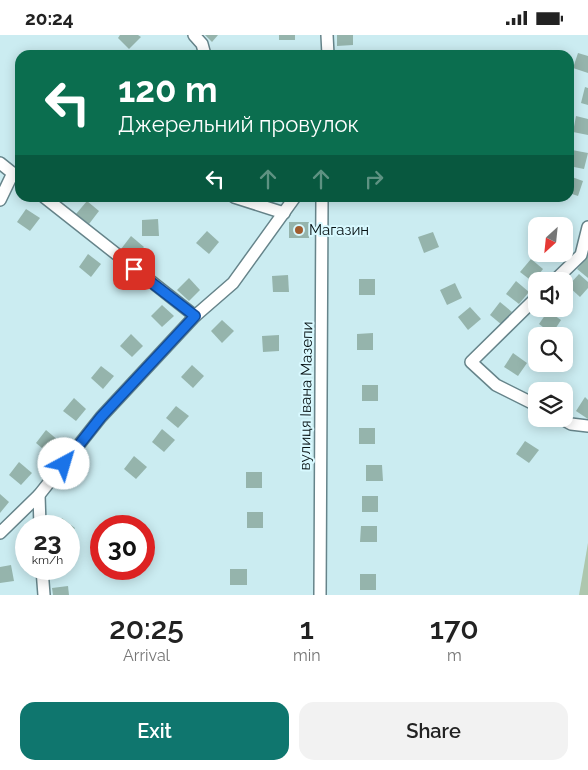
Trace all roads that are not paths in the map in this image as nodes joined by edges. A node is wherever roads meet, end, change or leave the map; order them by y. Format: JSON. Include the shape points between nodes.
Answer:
{"nodes":[{"id":1,"x":194,"y":35,"type":"edge"},
{"id":2,"x":327,"y":35,"type":"edge"},
{"id":3,"x":204,"y":50,"type":"edge"},
{"id":4,"x":328,"y":50,"type":"edge"},
{"id":5,"x":0,"y":163,"type":"edge"},
{"id":6,"x":15,"y":175,"type":"edge"},
{"id":7,"x":15,"y":178,"type":"edge"},
{"id":8,"x":0,"y":200,"type":"edge"},
{"id":9,"x":50,"y":202,"type":"edge"},
{"id":10,"x":250,"y":202,"type":"edge"},
{"id":11,"x":292,"y":202,"type":"edge"},
{"id":12,"x":322,"y":202,"type":"edge"},
{"id":13,"x":284,"y":213,"type":"junction"},
{"id":14,"x":588,"y":227,"type":"edge"},
{"id":15,"x":563,"y":272,"type":"edge"},
{"id":16,"x":528,"y":306,"type":"edge"},
{"id":17,"x":195,"y":316,"type":"junction"},
{"id":18,"x":528,"y":401,"type":"edge"},
{"id":19,"x":573,"y":424,"type":"edge"},
{"id":20,"x":588,"y":426,"type":"edge"},
{"id":21,"x":39,"y":495,"type":"junction"},
{"id":22,"x":40,"y":515,"type":"edge"},
{"id":23,"x":0,"y":533,"type":"edge"},
{"id":24,"x":43,"y":580,"type":"edge"},
{"id":25,"x":44,"y":595,"type":"edge"},
{"id":26,"x":320,"y":595,"type":"edge"}],
"edges":[{"from":1,"to":3,"type":"street"},
{"from":2,"to":4,"type":"street"},
{"from":5,"to":6,"type":"street"},
{"from":7,"to":8,"type":"street"},
{"from":9,"to":17,"type":"street"},
{"from":10,"to":13,"type":"street"},
{"from":11,"to":13,"type":"street"},
{"from":12,"to":26,"type":"street","name":"вулиця Івана Мазепи"},
{"from":13,"to":17,"type":"street","via":[[233,283]]},
{"from":14,"to":15,"type":"street","via":[[581,255]]},
{"from":16,"to":18,"type":"street","via":[[470,362],[496,385]]},
{"from":17,"to":21,"type":"street","via":[[101,417]]},
{"from":19,"to":20,"type":"street"},
{"from":21,"to":22,"type":"street"},
{"from":21,"to":23,"type":"street"},
{"from":24,"to":25,"type":"street"}]}
